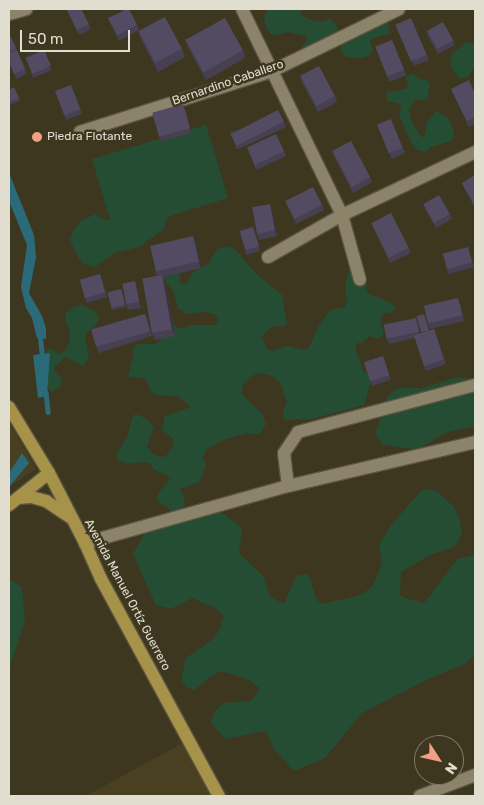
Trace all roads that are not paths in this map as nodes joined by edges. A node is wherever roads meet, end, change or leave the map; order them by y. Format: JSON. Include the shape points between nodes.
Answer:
{"nodes":[{"id":1,"x":26,"y":9,"type":"edge"},
{"id":2,"x":242,"y":9,"type":"edge"},
{"id":3,"x":399,"y":9,"type":"edge"},
{"id":4,"x":9,"y":14,"type":"edge"},
{"id":5,"x":272,"y":71,"type":"junction"},
{"id":6,"x":80,"y":132,"type":"dead end"},
{"id":7,"x":475,"y":152,"type":"edge"},
{"id":8,"x":342,"y":215,"type":"junction"},
{"id":9,"x":268,"y":257,"type":"dead end"},
{"id":10,"x":360,"y":280,"type":"dead end"},
{"id":11,"x":475,"y":385,"type":"edge"},
{"id":12,"x":9,"y":407,"type":"edge"},
{"id":13,"x":475,"y":442,"type":"edge"},
{"id":14,"x":49,"y":473,"type":"junction"},
{"id":15,"x":288,"y":486,"type":"junction"},
{"id":16,"x":13,"y":501,"type":"edge"},
{"id":17,"x":70,"y":517,"type":"junction"},
{"id":18,"x":85,"y":542,"type":"junction"},
{"id":19,"x":475,"y":775,"type":"edge"},
{"id":20,"x":219,"y":796,"type":"edge"},
{"id":21,"x":420,"y":796,"type":"edge"}],
"edges":[{"from":1,"to":4,"type":"street"},
{"from":2,"to":5,"type":"street"},
{"from":3,"to":5,"type":"street","name":"Bernardino Caballero"},
{"from":5,"to":6,"type":"street","name":"Bernardino Caballero"},
{"from":5,"to":8,"type":"street"},
{"from":7,"to":8,"type":"street"},
{"from":8,"to":9,"type":"street"},
{"from":8,"to":10,"type":"street"},
{"from":11,"to":15,"type":"street","via":[[298,432],[284,453]]},
{"from":12,"to":14,"type":"main road","name":"Avenida Manuel Ortíz Guerrero"},
{"from":13,"to":15,"type":"street"},
{"from":14,"to":16,"type":"main road"},
{"from":14,"to":17,"type":"main road","name":"Avenida Manuel Ortíz Guerrero"},
{"from":15,"to":18,"type":"street"},
{"from":16,"to":17,"type":"main road","via":[[31,497],[46,501]]},
{"from":17,"to":18,"type":"main road","name":"Avenida Manuel Ortíz Guerrero"},
{"from":18,"to":20,"type":"main road","name":"Avenida Manuel Ortíz Guerrero","via":[[101,580]]},
{"from":19,"to":21,"type":"street"}]}
